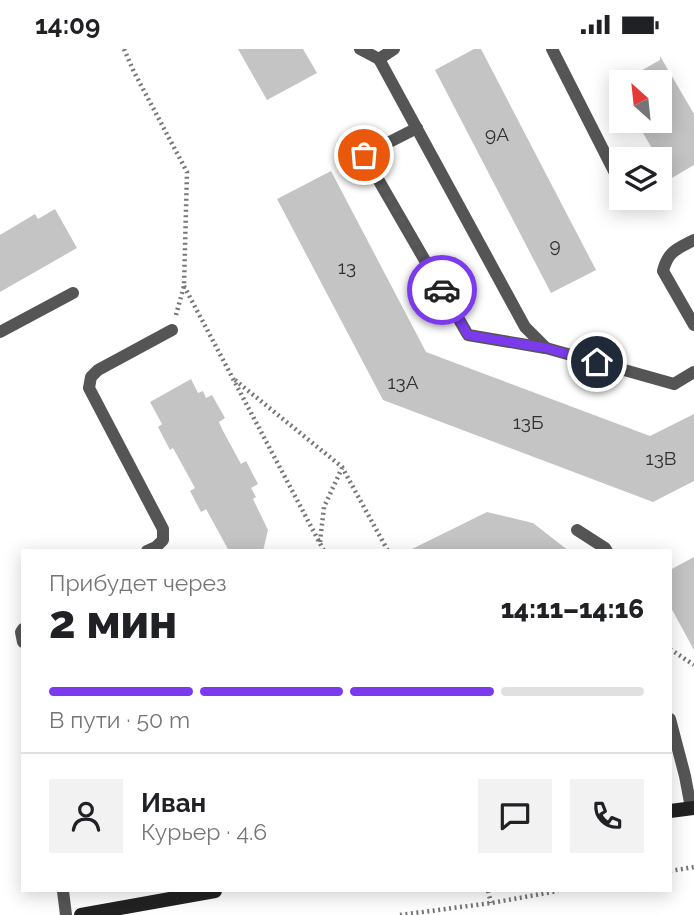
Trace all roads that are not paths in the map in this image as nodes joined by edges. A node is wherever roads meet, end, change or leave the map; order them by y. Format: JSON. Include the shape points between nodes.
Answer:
{"nodes":[{"id":1,"x":360,"y":49,"type":"edge"},
{"id":2,"x":394,"y":49,"type":"edge"},
{"id":3,"x":552,"y":49,"type":"edge"},
{"id":4,"x":379,"y":59,"type":"junction"},
{"id":5,"x":417,"y":128,"type":"junction"},
{"id":6,"x":609,"y":164,"type":"edge"},
{"id":7,"x":694,"y":240,"type":"edge"},
{"id":8,"x":73,"y":293,"type":"dead end"},
{"id":9,"x":694,"y":325,"type":"edge"},
{"id":10,"x":172,"y":330,"type":"road end"},
{"id":11,"x":0,"y":332,"type":"edge"},
{"id":12,"x":546,"y":348,"type":"junction"},
{"id":13,"x":694,"y":372,"type":"edge"},
{"id":14,"x":577,"y":530,"type":"dead end"},
{"id":15,"x":152,"y":549,"type":"edge"},
{"id":16,"x":606,"y":549,"type":"edge"},
{"id":17,"x":672,"y":727,"type":"edge"},
{"id":18,"x":693,"y":808,"type":"edge"},
{"id":19,"x":672,"y":811,"type":"edge"},
{"id":20,"x":62,"y":892,"type":"edge"},
{"id":21,"x":209,"y":892,"type":"edge"},
{"id":22,"x":66,"y":915,"type":"edge"},
{"id":23,"x":81,"y":915,"type":"edge"}],
"edges":[{"from":1,"to":4,"type":"lane"},
{"from":2,"to":4,"type":"lane"},
{"from":3,"to":6,"type":"lane"},
{"from":4,"to":5,"type":"lane"},
{"from":5,"to":12,"type":"lane","via":[[525,327]]},
{"from":5,"to":12,"type":"lane","via":[[364,155],[468,335]]},
{"from":7,"to":9,"type":"lane","via":[[666,259],[663,271]]},
{"from":8,"to":11,"type":"lane"},
{"from":10,"to":15,"type":"lane","via":[[99,370],[89,388],[163,529],[163,540]]},
{"from":12,"to":13,"type":"lane","via":[[674,384]]},
{"from":14,"to":16,"type":"lane"},
{"from":17,"to":18,"type":"lane"},
{"from":18,"to":19,"type":"main road"},
{"from":20,"to":22,"type":"lane"},
{"from":21,"to":23,"type":"main road"}]}
